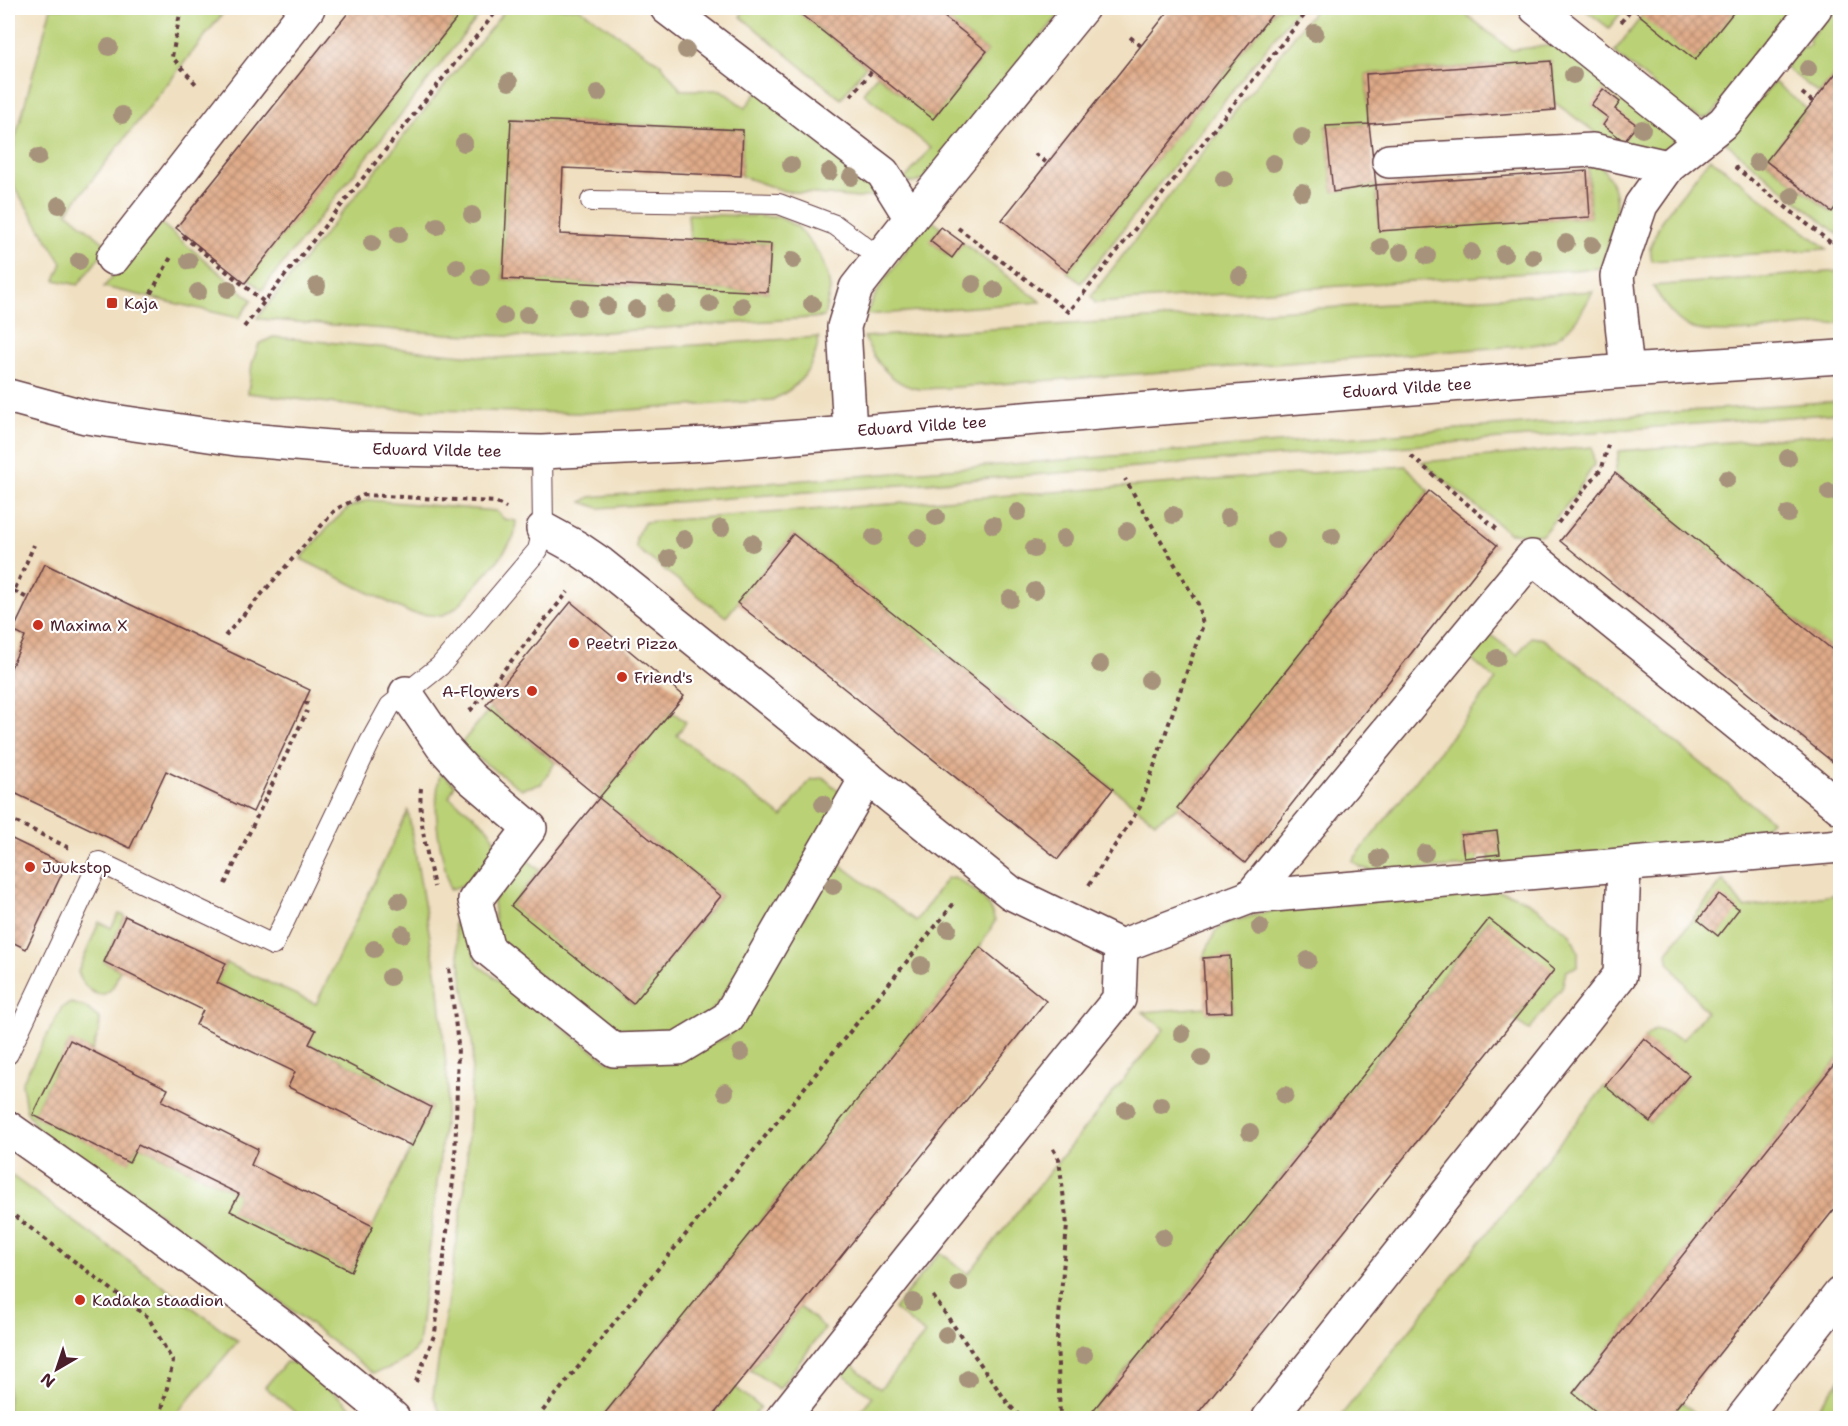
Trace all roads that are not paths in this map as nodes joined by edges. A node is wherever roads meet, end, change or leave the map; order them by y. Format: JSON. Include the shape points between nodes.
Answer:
{"nodes":[{"id":1,"x":308,"y":8,"type":"edge"},
{"id":2,"x":667,"y":8,"type":"edge"},
{"id":3,"x":1082,"y":8,"type":"edge"},
{"id":4,"x":1536,"y":8,"type":"edge"},
{"id":5,"x":1815,"y":8,"type":"edge"},
{"id":6,"x":1701,"y":140,"type":"junction"},
{"id":7,"x":1389,"y":161,"type":"dead end"},
{"id":8,"x":1668,"y":167,"type":"junction"},
{"id":9,"x":591,"y":201,"type":"dead end"},
{"id":10,"x":917,"y":210,"type":"junction"},
{"id":11,"x":113,"y":258,"type":"dead end"},
{"id":12,"x":880,"y":258,"type":"junction"},
{"id":13,"x":1840,"y":357,"type":"edge"},
{"id":14,"x":1627,"y":371,"type":"junction"},
{"id":15,"x":8,"y":396,"type":"edge"},
{"id":16,"x":850,"y":432,"type":"junction"},
{"id":17,"x":542,"y":453,"type":"junction"},
{"id":18,"x":543,"y":529,"type":"junction"},
{"id":19,"x":406,"y":693,"type":"junction"},
{"id":20,"x":867,"y":777,"type":"junction"},
{"id":21,"x":1840,"y":807,"type":"edge"},
{"id":22,"x":1840,"y":846,"type":"edge"},
{"id":23,"x":1624,"y":864,"type":"junction"},
{"id":24,"x":1250,"y":897,"type":"junction"},
{"id":25,"x":1121,"y":946,"type":"junction"},
{"id":26,"x":8,"y":1054,"type":"edge"},
{"id":27,"x":8,"y":1128,"type":"edge"},
{"id":28,"x":1840,"y":1294,"type":"edge"},
{"id":29,"x":393,"y":1419,"type":"edge"},
{"id":30,"x":783,"y":1419,"type":"edge"},
{"id":31,"x":1269,"y":1419,"type":"edge"},
{"id":32,"x":1743,"y":1419,"type":"edge"}],
"edges":[{"from":1,"to":11,"type":"street"},
{"from":2,"to":10,"type":"street","via":[[883,173]]},
{"from":3,"to":10,"type":"street"},
{"from":4,"to":6,"type":"street"},
{"from":5,"to":6,"type":"street","via":[[1724,122]]},
{"from":6,"to":8,"type":"street"},
{"from":7,"to":8,"type":"street","via":[[1593,150]]},
{"from":8,"to":14,"type":"street","via":[[1641,205],[1617,276]]},
{"from":9,"to":12,"type":"lane","via":[[779,204],[835,225]]},
{"from":10,"to":12,"type":"street"},
{"from":12,"to":16,"type":"street","via":[[856,288],[844,327]]},
{"from":13,"to":14,"type":"street","name":"Eduard Vilde tee"},
{"from":14,"to":16,"type":"street","name":"Eduard Vilde tee"},
{"from":15,"to":17,"type":"street","name":"Eduard Vilde tee","via":[[86,417],[236,440],[342,448]]},
{"from":16,"to":17,"type":"street","name":"Eduard Vilde tee"},
{"from":17,"to":18,"type":"lane"},
{"from":18,"to":19,"type":"lane","via":[[538,550],[440,666]]},
{"from":18,"to":20,"type":"street","via":[[601,564]]},
{"from":19,"to":20,"type":"street","via":[[442,746],[471,778],[530,828],[475,900],[488,949],[614,1050],[678,1048],[728,1018]]},
{"from":19,"to":26,"type":"lane","via":[[390,706],[370,742],[273,945],[99,862]]},
{"from":20,"to":25,"type":"street","via":[[1011,893]]},
{"from":21,"to":24,"type":"street","via":[[1532,557]]},
{"from":22,"to":23,"type":"street"},
{"from":23,"to":24,"type":"street"},
{"from":23,"to":31,"type":"street","via":[[1620,975]]},
{"from":24,"to":25,"type":"street"},
{"from":25,"to":30,"type":"street","via":[[1119,999]]},
{"from":27,"to":29,"type":"street","via":[[284,1328]]},
{"from":28,"to":32,"type":"street"}]}
